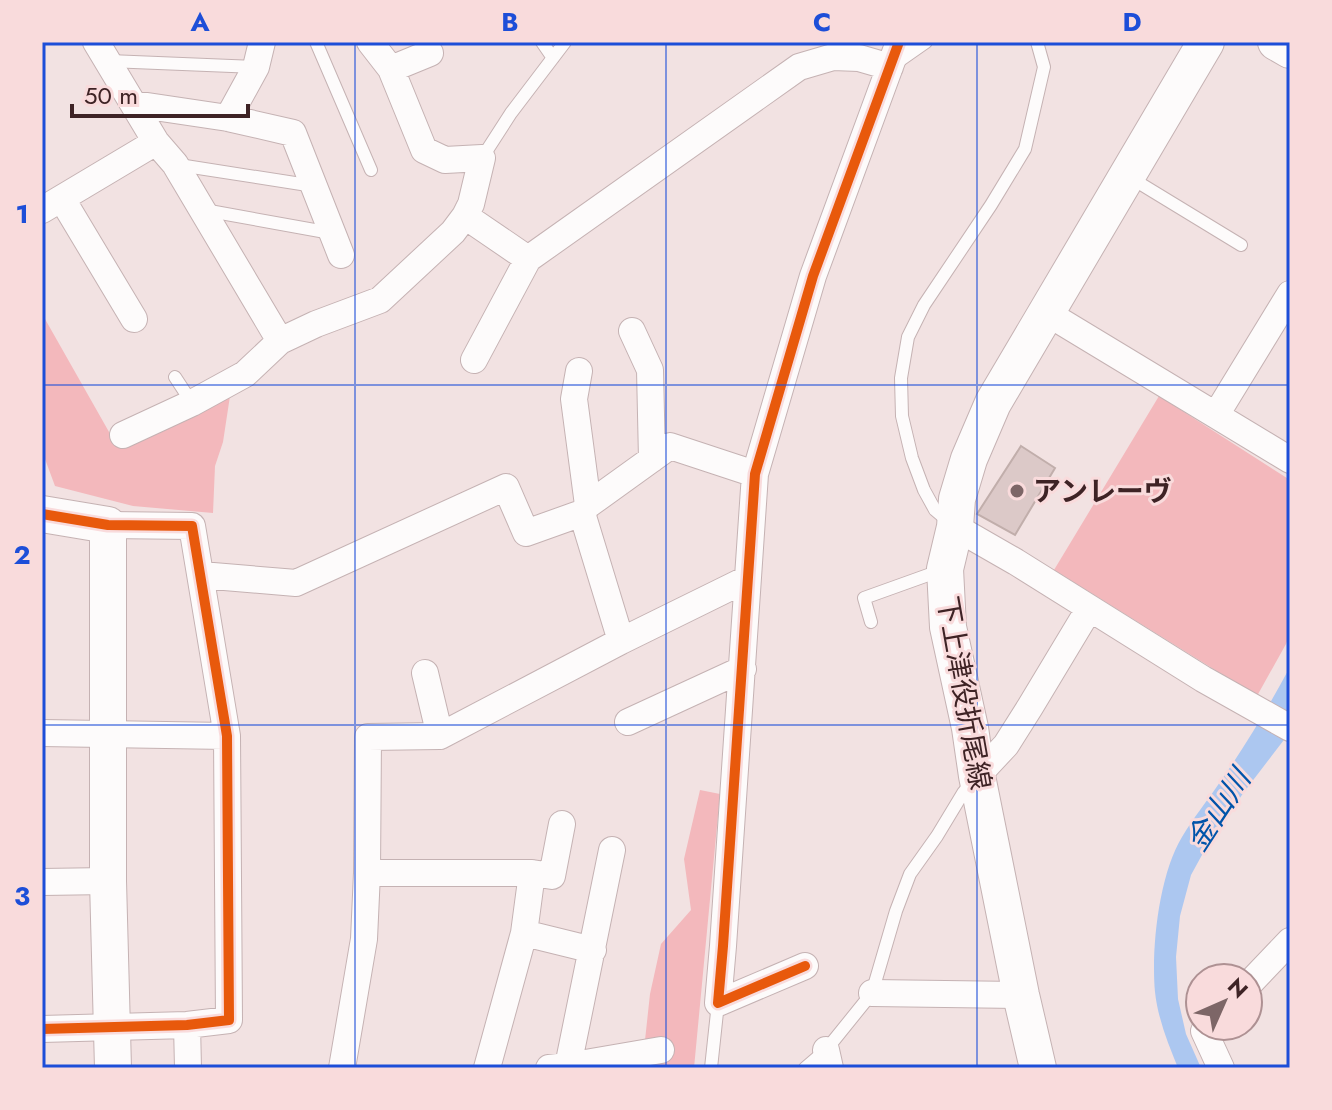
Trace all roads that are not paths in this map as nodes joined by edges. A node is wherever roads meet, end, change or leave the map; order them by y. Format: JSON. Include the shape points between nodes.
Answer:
{"nodes":[{"id":1,"x":316,"y":42,"type":"edge"},
{"id":2,"x":370,"y":42,"type":"edge"},
{"id":3,"x":542,"y":42,"type":"edge"},
{"id":4,"x":565,"y":42,"type":"edge"},
{"id":5,"x":899,"y":42,"type":"edge"},
{"id":6,"x":926,"y":42,"type":"edge"},
{"id":7,"x":1037,"y":42,"type":"edge"},
{"id":8,"x":1206,"y":42,"type":"edge"},
{"id":9,"x":1276,"y":42,"type":"edge"},
{"id":10,"x":102,"y":48,"type":"edge"},
{"id":11,"x":1290,"y":50,"type":"edge"},
{"id":12,"x":430,"y":53,"type":"dead end"},
{"id":13,"x":259,"y":54,"type":"edge"},
{"id":14,"x":553,"y":58,"type":"junction"},
{"id":15,"x":890,"y":67,"type":"junction"},
{"id":16,"x":391,"y":69,"type":"junction"},
{"id":17,"x":134,"y":104,"type":"junction"},
{"id":18,"x":228,"y":118,"type":"junction"},
{"id":19,"x":156,"y":142,"type":"junction"},
{"id":20,"x":482,"y":158,"type":"junction"},
{"id":21,"x":175,"y":164,"type":"junction"},
{"id":22,"x":371,"y":170,"type":"dead end"},
{"id":23,"x":1128,"y":176,"type":"junction"},
{"id":24,"x":314,"y":186,"type":"junction"},
{"id":25,"x":49,"y":204,"type":"edge"},
{"id":26,"x":201,"y":209,"type":"junction"},
{"id":27,"x":465,"y":216,"type":"junction"},
{"id":28,"x":336,"y":244,"type":"joint"},
{"id":29,"x":1241,"y":245,"type":"dead end"},
{"id":30,"x":528,"y":259,"type":"junction"},
{"id":31,"x":1290,"y":294,"type":"edge"},
{"id":32,"x":1047,"y":313,"type":"junction"},
{"id":33,"x":134,"y":319,"type":"dead end"},
{"id":34,"x":632,"y":331,"type":"dead end"},
{"id":35,"x":280,"y":341,"type":"junction"},
{"id":36,"x":474,"y":360,"type":"dead end"},
{"id":37,"x":579,"y":371,"type":"dead end"},
{"id":38,"x":175,"y":377,"type":"dead end"},
{"id":39,"x":192,"y":403,"type":"junction"},
{"id":40,"x":1216,"y":415,"type":"junction"},
{"id":41,"x":123,"y":435,"type":"dead end"},
{"id":42,"x":652,"y":459,"type":"junction"},
{"id":43,"x":1290,"y":460,"type":"edge"},
{"id":44,"x":755,"y":474,"type":"junction"},
{"id":45,"x":585,"y":509,"type":"junction"},
{"id":46,"x":42,"y":514,"type":"edge"},
{"id":47,"x":108,"y":525,"type":"junction"},
{"id":48,"x":955,"y":527,"type":"junction"},
{"id":49,"x":945,"y":569,"type":"junction"},
{"id":50,"x":201,"y":575,"type":"junction"},
{"id":51,"x":747,"y":579,"type":"junction"},
{"id":52,"x":1089,"y":609,"type":"junction"},
{"id":53,"x":871,"y":622,"type":"dead end"},
{"id":54,"x":621,"y":641,"type":"junction"},
{"id":55,"x":743,"y":669,"type":"junction"},
{"id":56,"x":425,"y":673,"type":"dead end"},
{"id":57,"x":628,"y":722,"type":"dead end"},
{"id":58,"x":1290,"y":728,"type":"edge"},
{"id":59,"x":42,"y":733,"type":"edge"},
{"id":60,"x":107,"y":734,"type":"junction"},
{"id":61,"x":227,"y":736,"type":"junction"},
{"id":62,"x":440,"y":736,"type":"junction"},
{"id":63,"x":977,"y":776,"type":"junction"},
{"id":64,"x":562,"y":824,"type":"dead end"},
{"id":65,"x":612,"y":850,"type":"dead end"},
{"id":66,"x":367,"y":873,"type":"junction"},
{"id":67,"x":532,"y":873,"type":"junction"},
{"id":68,"x":108,"y":881,"type":"junction"},
{"id":69,"x":42,"y":882,"type":"edge"},
{"id":70,"x":524,"y":933,"type":"junction"},
{"id":71,"x":1290,"y":941,"type":"edge"},
{"id":72,"x":593,"y":950,"type":"junction"},
{"id":73,"x":805,"y":966,"type":"dead end"},
{"id":74,"x":1264,"y":968,"type":"edge"},
{"id":75,"x":872,"y":993,"type":"junction"},
{"id":76,"x":1021,"y":995,"type":"junction"},
{"id":77,"x":718,"y":1003,"type":"junction"},
{"id":78,"x":187,"y":1025,"type":"junction"},
{"id":79,"x":112,"y":1028,"type":"junction"},
{"id":80,"x":42,"y":1029,"type":"edge"},
{"id":81,"x":1209,"y":1042,"type":"edge"},
{"id":82,"x":661,"y":1050,"type":"dead end"},
{"id":83,"x":828,"y":1059,"type":"edge"},
{"id":84,"x":559,"y":1067,"type":"edge"},
{"id":85,"x":113,"y":1068,"type":"edge"},
{"id":86,"x":188,"y":1068,"type":"edge"},
{"id":87,"x":342,"y":1068,"type":"edge"},
{"id":88,"x":487,"y":1068,"type":"edge"},
{"id":89,"x":711,"y":1068,"type":"edge"},
{"id":90,"x":805,"y":1068,"type":"edge"},
{"id":91,"x":1038,"y":1068,"type":"edge"},
{"id":92,"x":1221,"y":1068,"type":"edge"}],
"edges":[{"from":1,"to":22,"type":"lane"},
{"from":2,"to":16,"type":"street"},
{"from":3,"to":14,"type":"lane"},
{"from":4,"to":14,"type":"lane"},
{"from":5,"to":15,"type":"street"},
{"from":6,"to":15,"type":"lane"},
{"from":7,"to":48,"type":"lane","via":[[1044,67],[1025,149],[924,305],[908,337],[903,364],[902,416],[912,458],[935,510]]},
{"from":8,"to":23,"type":"main road","name":"下上津役折尾線"},
{"from":9,"to":11,"type":"main road"},
{"from":10,"to":13,"type":"lane"},
{"from":10,"to":17,"type":"street"},
{"from":12,"to":16,"type":"street"},
{"from":13,"to":18,"type":"street"},
{"from":14,"to":20,"type":"lane"},
{"from":15,"to":30,"type":"street","via":[[833,57],[799,67]]},
{"from":15,"to":44,"type":"street","via":[[813,276]]},
{"from":16,"to":20,"type":"street","via":[[424,150],[445,160]]},
{"from":17,"to":18,"type":"street"},
{"from":17,"to":19,"type":"street"},
{"from":18,"to":24,"type":"street","via":[[293,133]]},
{"from":19,"to":21,"type":"street"},
{"from":19,"to":25,"type":"street"},
{"from":20,"to":27,"type":"street"},
{"from":21,"to":24,"type":"lane"},
{"from":21,"to":26,"type":"street"},
{"from":23,"to":29,"type":"lane"},
{"from":23,"to":32,"type":"main road","name":"下上津役折尾線"},
{"from":24,"to":28,"type":"street"},
{"from":25,"to":33,"type":"street"},
{"from":26,"to":28,"type":"lane"},
{"from":26,"to":35,"type":"street"},
{"from":27,"to":30,"type":"street"},
{"from":27,"to":35,"type":"street","via":[[380,300]]},
{"from":30,"to":36,"type":"street"},
{"from":31,"to":40,"type":"street"},
{"from":32,"to":40,"type":"street"},
{"from":32,"to":48,"type":"main road","name":"下上津役折尾線","via":[[986,419],[957,499]]},
{"from":34,"to":42,"type":"street","via":[[650,370]]},
{"from":35,"to":39,"type":"street","via":[[245,374]]},
{"from":37,"to":45,"type":"street","via":[[574,399]]},
{"from":38,"to":39,"type":"lane"},
{"from":39,"to":41,"type":"street"},
{"from":40,"to":43,"type":"street"},
{"from":42,"to":44,"type":"street","via":[[670,446]]},
{"from":42,"to":45,"type":"street"},
{"from":44,"to":51,"type":"street"},
{"from":45,"to":50,"type":"street","via":[[526,533],[506,487],[296,583]]},
{"from":45,"to":54,"type":"street"},
{"from":46,"to":47,"type":"main road"},
{"from":47,"to":50,"type":"street","via":[[192,526]]},
{"from":47,"to":60,"type":"main road"},
{"from":48,"to":49,"type":"main road","name":"下上津役折尾線"},
{"from":48,"to":52,"type":"street"},
{"from":49,"to":53,"type":"lane","via":[[862,592]]},
{"from":49,"to":63,"type":"main road","name":"下上津役折尾線","via":[[948,627]]},
{"from":50,"to":61,"type":"street"},
{"from":51,"to":54,"type":"street"},
{"from":51,"to":55,"type":"street"},
{"from":52,"to":58,"type":"street"},
{"from":52,"to":63,"type":"street","via":[[1006,745]]},
{"from":54,"to":62,"type":"street"},
{"from":55,"to":57,"type":"street"},
{"from":55,"to":77,"type":"street"},
{"from":56,"to":62,"type":"street"},
{"from":59,"to":60,"type":"street"},
{"from":60,"to":61,"type":"street"},
{"from":60,"to":68,"type":"main road"},
{"from":61,"to":78,"type":"street","via":[[229,1020]]},
{"from":62,"to":66,"type":"street","via":[[368,737]]},
{"from":63,"to":75,"type":"lane","via":[[910,874]]},
{"from":63,"to":76,"type":"main road","name":"下上津役折尾線"},
{"from":64,"to":67,"type":"street","via":[[552,876]]},
{"from":65,"to":72,"type":"street"},
{"from":66,"to":67,"type":"street"},
{"from":66,"to":87,"type":"street","via":[[364,939]]},
{"from":67,"to":70,"type":"street"},
{"from":68,"to":69,"type":"street"},
{"from":68,"to":79,"type":"main road"},
{"from":70,"to":72,"type":"street"},
{"from":70,"to":88,"type":"street"},
{"from":71,"to":74,"type":"street"},
{"from":72,"to":84,"type":"street"},
{"from":73,"to":77,"type":"street"},
{"from":75,"to":76,"type":"street"},
{"from":75,"to":83,"type":"lane"},
{"from":76,"to":91,"type":"main road","name":"下上津役折尾線"},
{"from":77,"to":89,"type":"lane"},
{"from":78,"to":79,"type":"street"},
{"from":78,"to":86,"type":"street"},
{"from":79,"to":80,"type":"street"},
{"from":79,"to":85,"type":"main road"},
{"from":81,"to":92,"type":"street"},
{"from":82,"to":84,"type":"street"},
{"from":83,"to":90,"type":"lane"}]}
